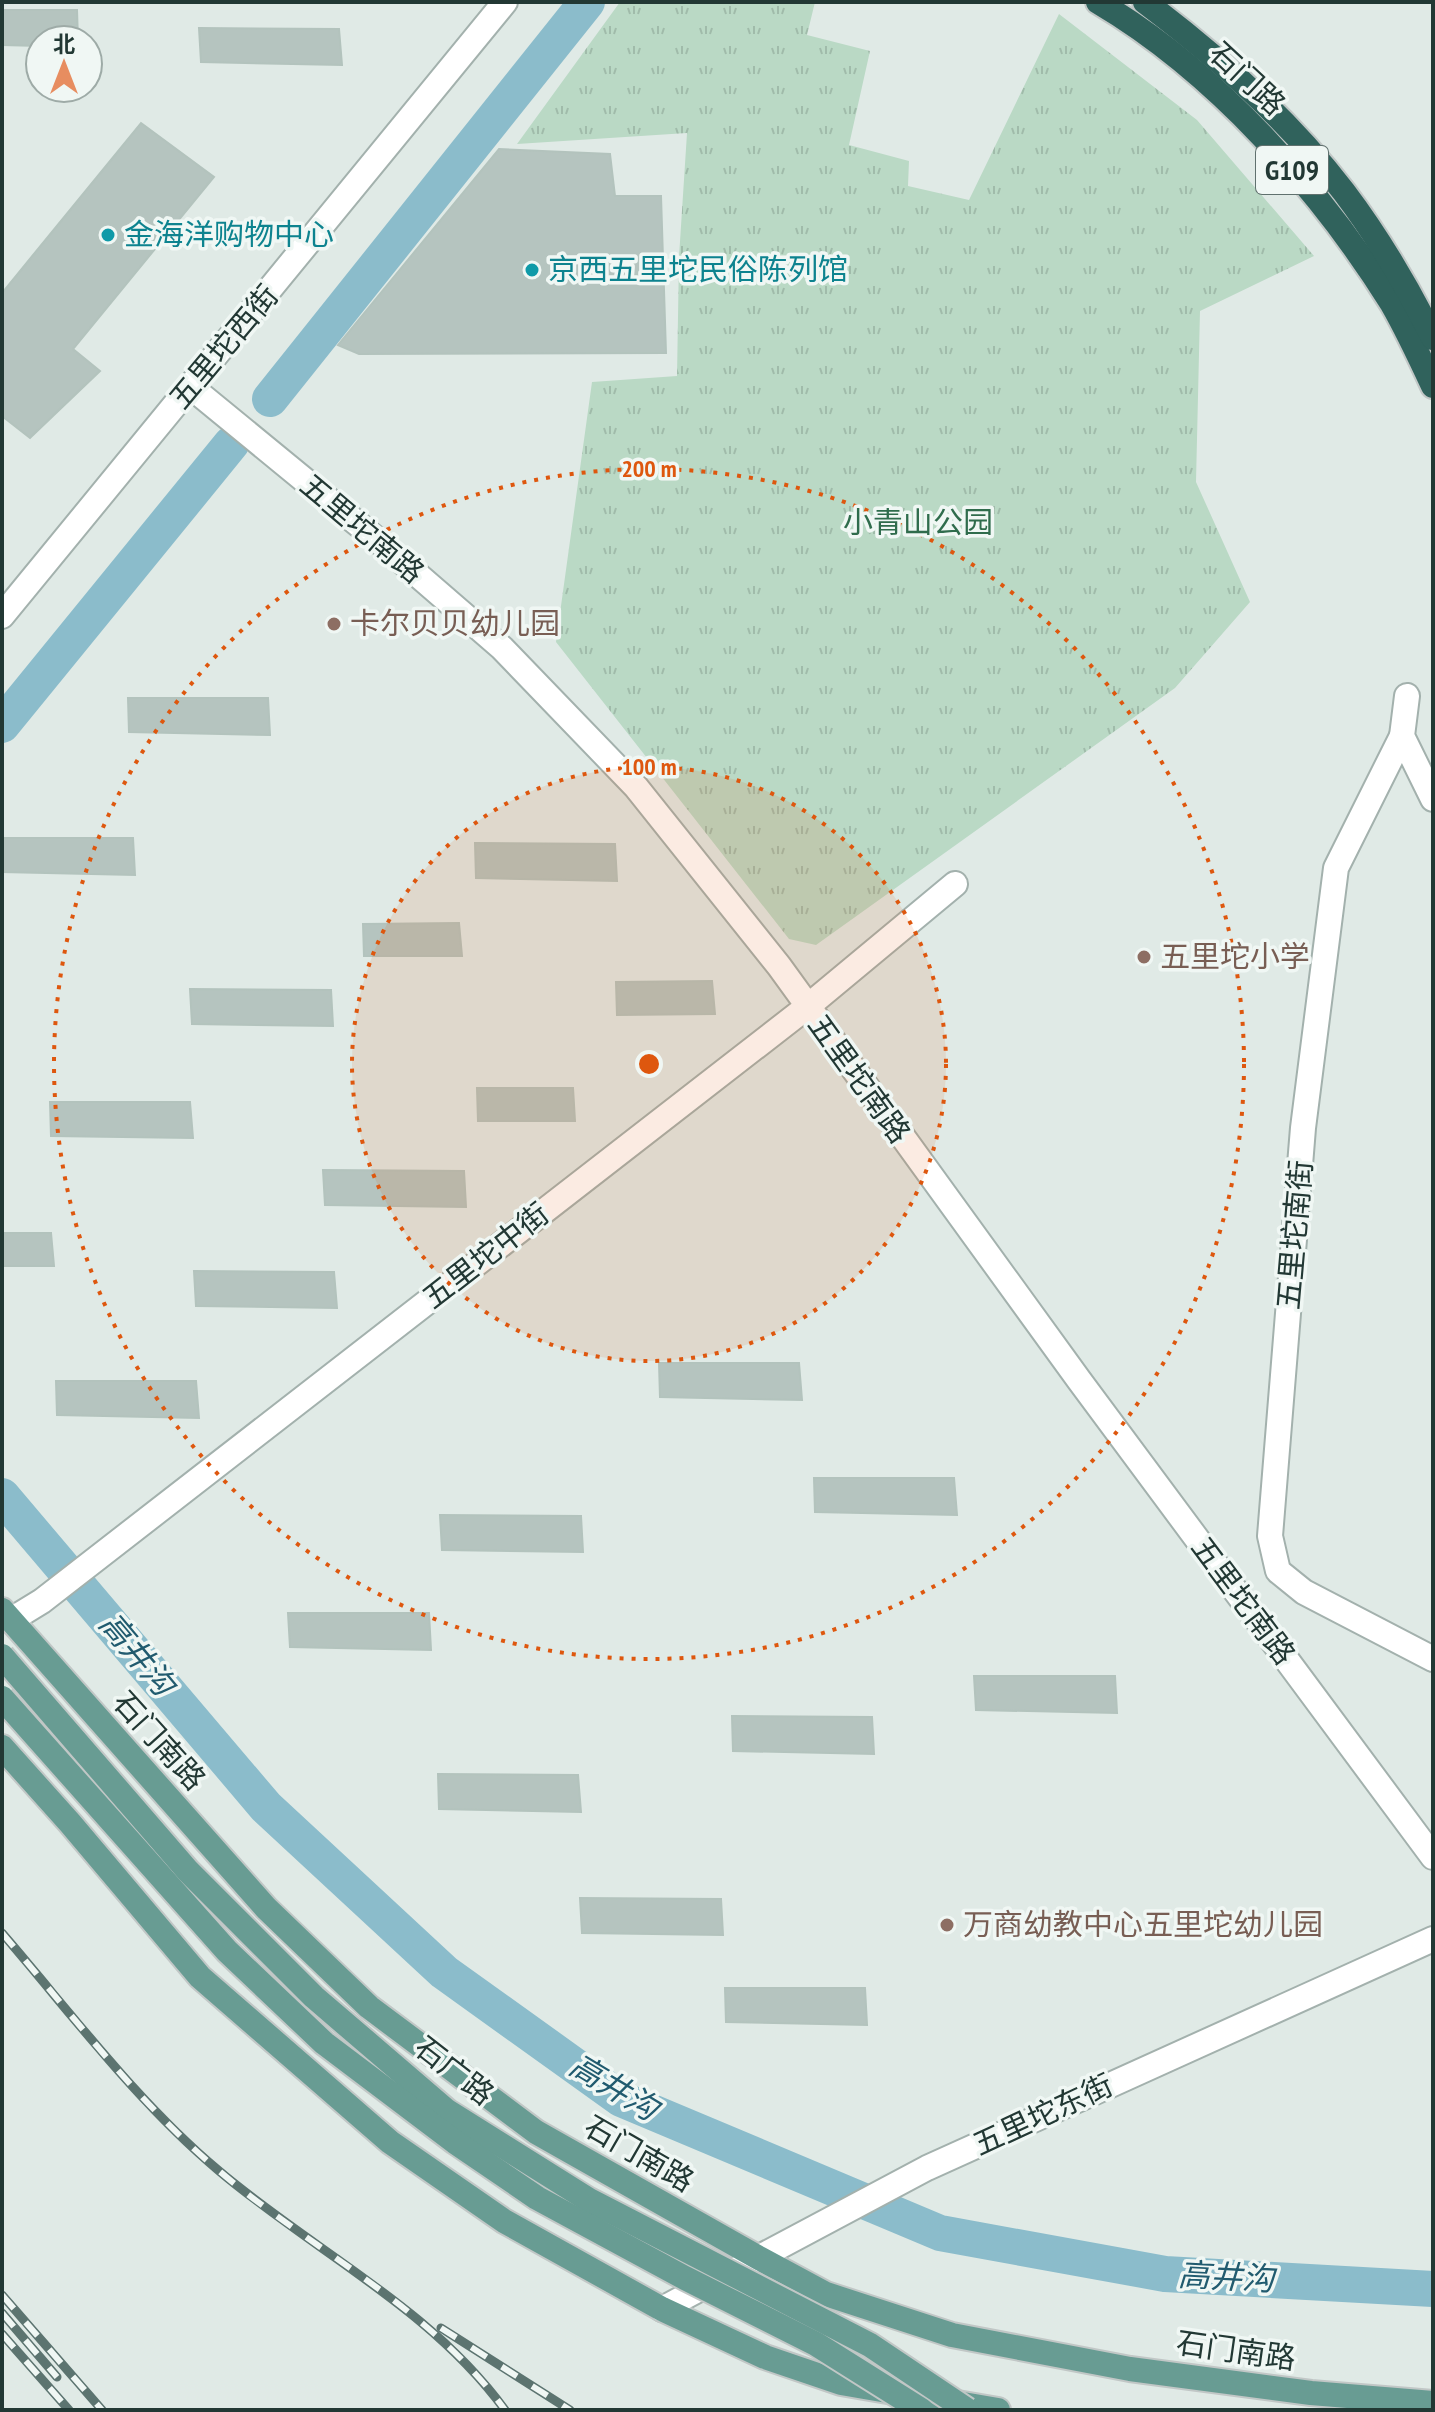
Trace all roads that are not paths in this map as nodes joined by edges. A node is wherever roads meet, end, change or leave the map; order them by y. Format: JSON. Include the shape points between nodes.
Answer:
{"nodes":[{"id":1,"x":505,"y":2,"type":"edge"},
{"id":2,"x":1098,"y":2,"type":"edge"},
{"id":3,"x":1145,"y":2,"type":"edge"},
{"id":4,"x":1433,"y":338,"type":"edge"},
{"id":5,"x":1433,"y":386,"type":"edge"},
{"id":6,"x":191,"y":387,"type":"junction"},
{"id":7,"x":2,"y":616,"type":"edge"},
{"id":8,"x":1407,"y":696,"type":"dead end"},
{"id":9,"x":1402,"y":736,"type":"junction"},
{"id":10,"x":1433,"y":799,"type":"edge"},
{"id":11,"x":955,"y":884,"type":"dead end"},
{"id":12,"x":807,"y":1007,"type":"junction"},
{"id":13,"x":7,"y":1615,"type":"edge"},
{"id":14,"x":2,"y":1656,"type":"edge"},
{"id":15,"x":1433,"y":1659,"type":"edge"},
{"id":16,"x":2,"y":1698,"type":"edge"},
{"id":17,"x":2,"y":1747,"type":"edge"},
{"id":18,"x":1433,"y":1857,"type":"edge"},
{"id":19,"x":1433,"y":1939,"type":"edge"},
{"id":20,"x":759,"y":2258,"type":"junction"},
{"id":21,"x":662,"y":2309,"type":"junction"},
{"id":22,"x":1433,"y":2403,"type":"edge"},
{"id":23,"x":1365,"y":2404,"type":"edge"},
{"id":24,"x":921,"y":2410,"type":"edge"},
{"id":25,"x":967,"y":2410,"type":"edge"},
{"id":26,"x":998,"y":2410,"type":"edge"}],
"edges":[{"from":1,"to":6,"type":"street","name":"五里坨西街"},
{"from":2,"to":5,"type":"highway","name":"石门路","number":"G109","via":[[1201,76],[1292,170],[1391,304]]},
{"from":3,"to":4,"type":"highway","name":"石门路","number":"G109","via":[[1275,114],[1344,192]]},
{"from":6,"to":7,"type":"street","name":"五里坨西街"},
{"from":6,"to":12,"type":"street","name":"五里坨南路","via":[[502,648],[636,787]]},
{"from":8,"to":9,"type":"street"},
{"from":9,"to":10,"type":"street"},
{"from":9,"to":15,"type":"street","name":"五里坨南街","via":[[1336,868],[1303,1128],[1270,1536],[1278,1571],[1304,1592]]},
{"from":11,"to":12,"type":"street","name":"五里坨中街"},
{"from":12,"to":13,"type":"street","name":"五里坨中街","via":[[42,1601]]},
{"from":12,"to":18,"type":"street","name":"五里坨南路"},
{"from":13,"to":20,"type":"main road","name":"石门南路","via":[[266,1908],[369,2007],[536,2132]]},
{"from":14,"to":25,"type":"main road","name":"石广路","bridge":true,"via":[[188,1871],[314,1997],[447,2111],[589,2200],[870,2345]]},
{"from":16,"to":24,"type":"main road","name":"石广路","bridge":true,"via":[[227,1951],[324,2043],[537,2198],[816,2344]]},
{"from":17,"to":21,"type":"main road","via":[[200,1977],[332,2093],[390,2142],[504,2221]]},
{"from":19,"to":20,"type":"street","name":"五里坨东街","via":[[927,2168]]},
{"from":20,"to":21,"type":"street","name":"五里坨东街"},
{"from":20,"to":23,"type":"main road","name":"石门南路","via":[[826,2294],[952,2335],[1130,2369]]},
{"from":21,"to":26,"type":"main road","via":[[765,2357],[841,2383]]},
{"from":22,"to":23,"type":"main road","name":"石门南路"}]}
